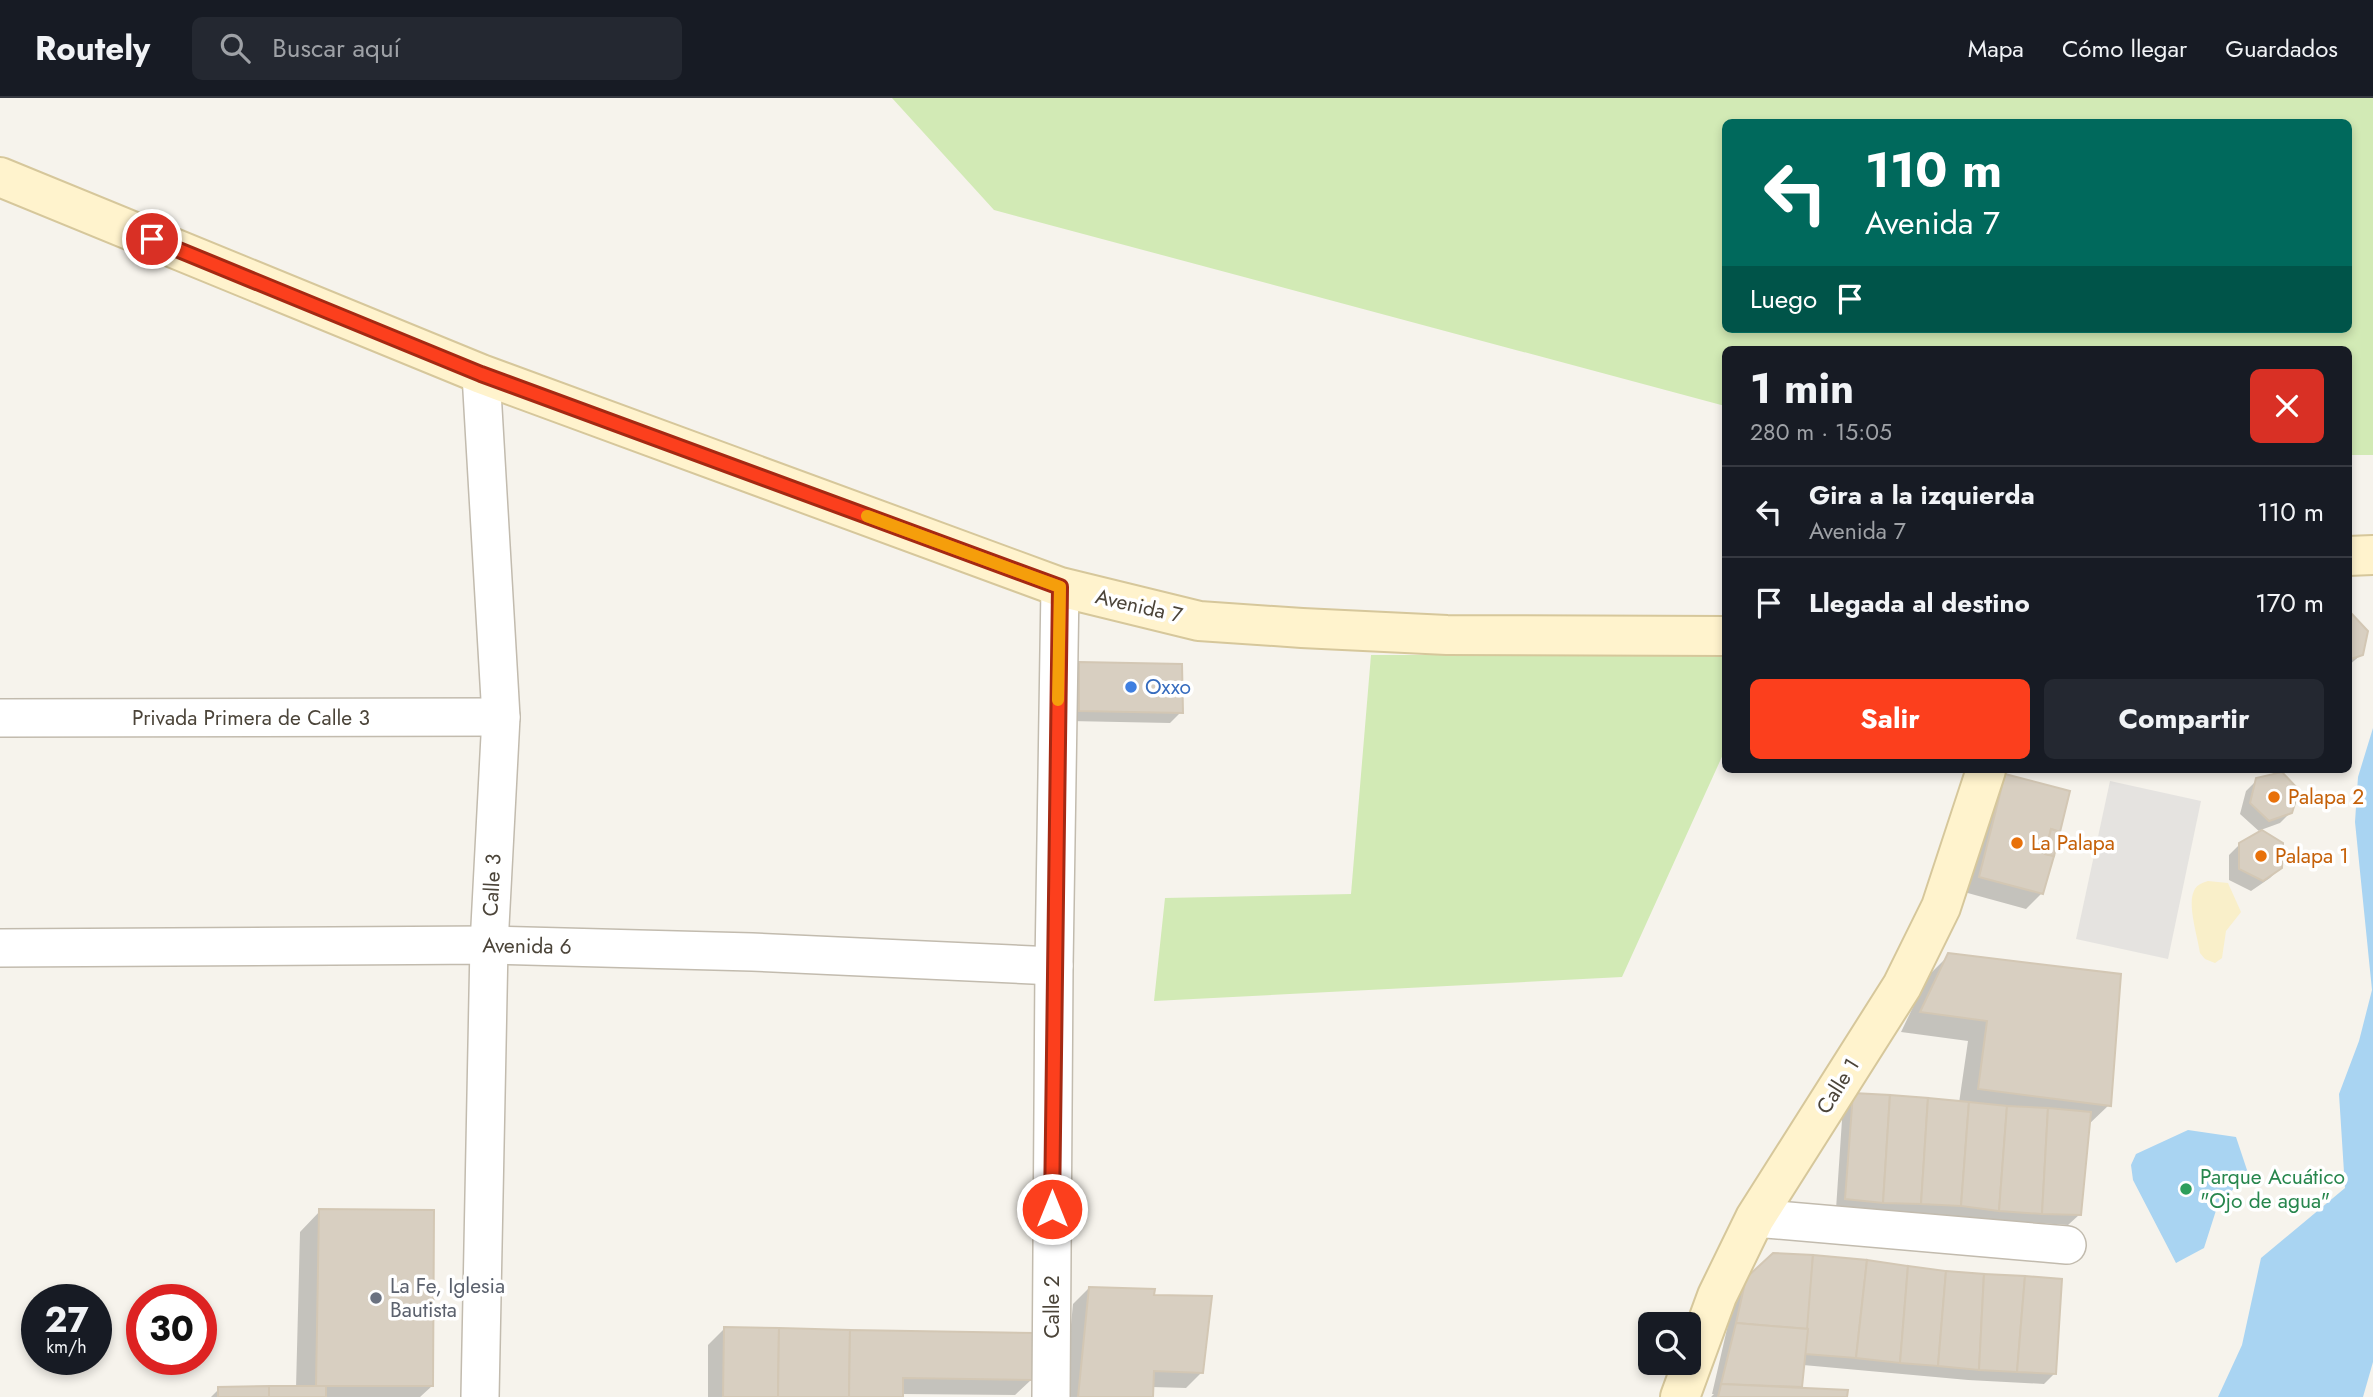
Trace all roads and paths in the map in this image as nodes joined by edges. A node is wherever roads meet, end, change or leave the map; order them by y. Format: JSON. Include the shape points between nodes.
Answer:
{"nodes":[{"id":1,"x":0,"y":177,"type":"edge"},
{"id":2,"x":481,"y":374,"type":"junction"},
{"id":3,"x":2352,"y":555,"type":"edge"},
{"id":4,"x":2373,"y":555,"type":"edge"},
{"id":5,"x":1060,"y":587,"type":"junction"},
{"id":6,"x":1722,"y":636,"type":"edge"},
{"id":7,"x":501,"y":717,"type":"junction"},
{"id":8,"x":0,"y":718,"type":"edge"},
{"id":9,"x":1985,"y":773,"type":"edge"},
{"id":10,"x":489,"y":944,"type":"junction"},
{"id":11,"x":0,"y":948,"type":"edge"},
{"id":12,"x":1054,"y":966,"type":"junction"},
{"id":13,"x":1755,"y":1218,"type":"junction"},
{"id":14,"x":2067,"y":1245,"type":"dead end"},
{"id":15,"x":480,"y":1397,"type":"edge"},
{"id":16,"x":1051,"y":1397,"type":"edge"},
{"id":17,"x":1680,"y":1397,"type":"edge"}],
"edges":[{"from":1,"to":2,"type":"street","name":"Avenida 7"},
{"from":2,"to":5,"type":"street","name":"Avenida 7"},
{"from":2,"to":7,"type":"street","name":"Calle 3"},
{"from":3,"to":4,"type":"street"},
{"from":5,"to":6,"type":"street","name":"Avenida 7","via":[[1199,621],[1447,635]]},
{"from":5,"to":12,"type":"street","name":"Calle 2"},
{"from":7,"to":8,"type":"street","name":"Privada Primera de Calle 3"},
{"from":7,"to":10,"type":"street","name":"Calle 3"},
{"from":9,"to":13,"type":"street","name":"Calle 1","via":[[1941,907],[1902,986]]},
{"from":10,"to":11,"type":"street","name":"Avenida 6"},
{"from":10,"to":12,"type":"street","name":"Avenida 6"},
{"from":10,"to":15,"type":"street","name":"Calle 3"},
{"from":12,"to":16,"type":"street","name":"Calle 2"},
{"from":13,"to":14,"type":"street"},
{"from":13,"to":17,"type":"street","name":"Calle 1","via":[[1717,1296]]}]}
